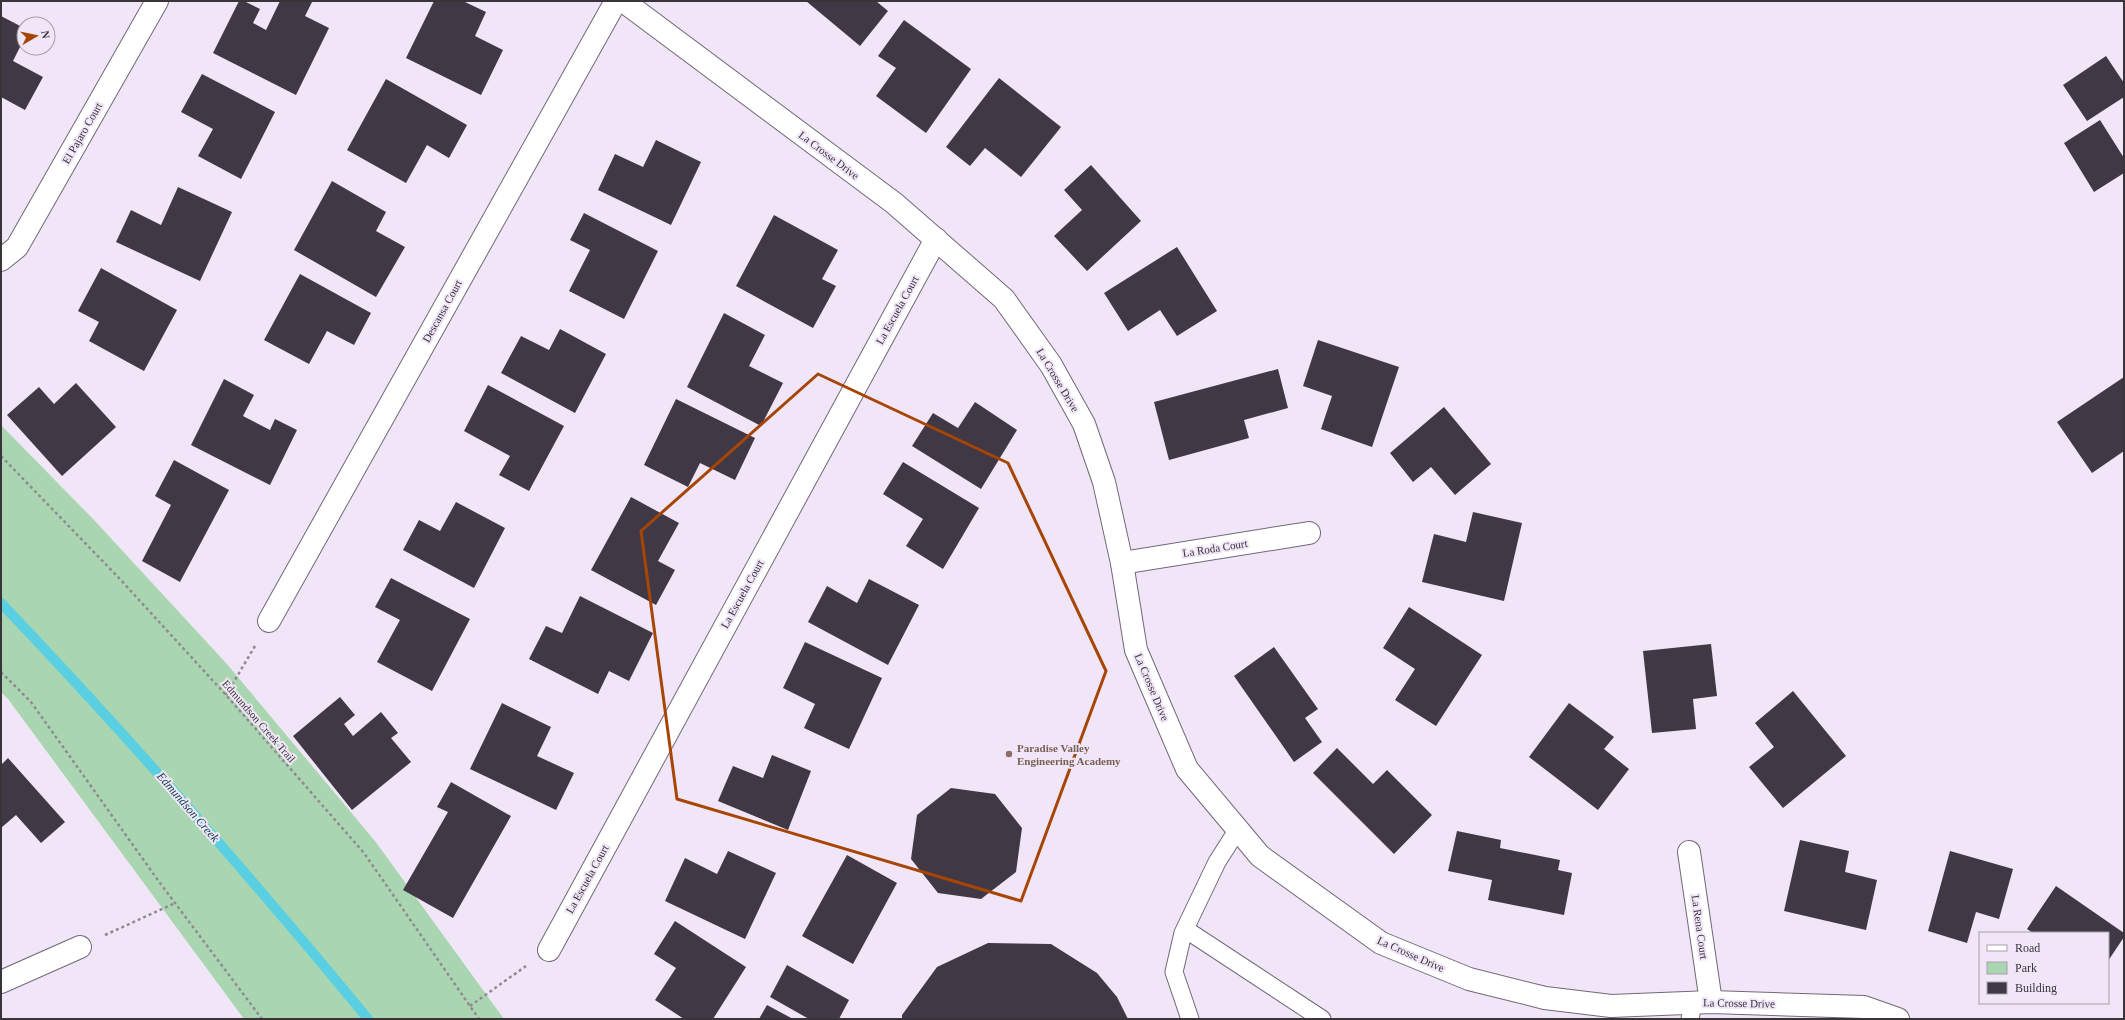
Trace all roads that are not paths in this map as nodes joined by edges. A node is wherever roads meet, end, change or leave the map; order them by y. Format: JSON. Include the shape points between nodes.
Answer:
{"nodes":[{"id":1,"x":157,"y":1,"type":"edge"},
{"id":2,"x":616,"y":1,"type":"edge"},
{"id":3,"x":623,"y":1,"type":"edge"},
{"id":4,"x":936,"y":239,"type":"junction"},
{"id":5,"x":1,"y":260,"type":"edge"},
{"id":6,"x":1309,"y":533,"type":"dead end"},
{"id":7,"x":1122,"y":563,"type":"junction"},
{"id":8,"x":269,"y":621,"type":"road end"},
{"id":9,"x":1238,"y":829,"type":"junction"},
{"id":10,"x":1689,"y":852,"type":"dead end"},
{"id":11,"x":1185,"y":930,"type":"junction"},
{"id":12,"x":80,"y":948,"type":"road end"},
{"id":13,"x":549,"y":950,"type":"road end"},
{"id":14,"x":1,"y":982,"type":"edge"},
{"id":15,"x":1698,"y":1008,"type":"edge"},
{"id":16,"x":1190,"y":1019,"type":"edge"},
{"id":17,"x":1322,"y":1019,"type":"edge"},
{"id":18,"x":1898,"y":1019,"type":"edge"}],
"edges":[{"from":1,"to":5,"type":"street","name":"El Pajaro Court","via":[[17,247]]},
{"from":2,"to":8,"type":"street","name":"Descansa Court"},
{"from":3,"to":4,"type":"street","name":"La Crosse Drive","via":[[894,203]]},
{"from":4,"to":7,"type":"street","name":"La Crosse Drive","via":[[1004,299],[1051,365],[1086,432],[1104,482]]},
{"from":4,"to":13,"type":"street","name":"La Escuela Court"},
{"from":6,"to":7,"type":"street","name":"La Roda Court"},
{"from":7,"to":9,"type":"street","name":"La Crosse Drive","via":[[1136,650],[1187,769]]},
{"from":9,"to":11,"type":"lane","via":[[1218,862]]},
{"from":9,"to":15,"type":"street","name":"La Crosse Drive","via":[[1260,856],[1381,943],[1469,979],[1545,998],[1611,1006]]},
{"from":10,"to":15,"type":"street","name":"La Rena Court"},
{"from":11,"to":16,"type":"lane","via":[[1174,972]]},
{"from":11,"to":17,"type":"lane"},
{"from":12,"to":14,"type":"street"},
{"from":15,"to":18,"type":"street","name":"La Crosse Drive","via":[[1864,1007]]}]}
